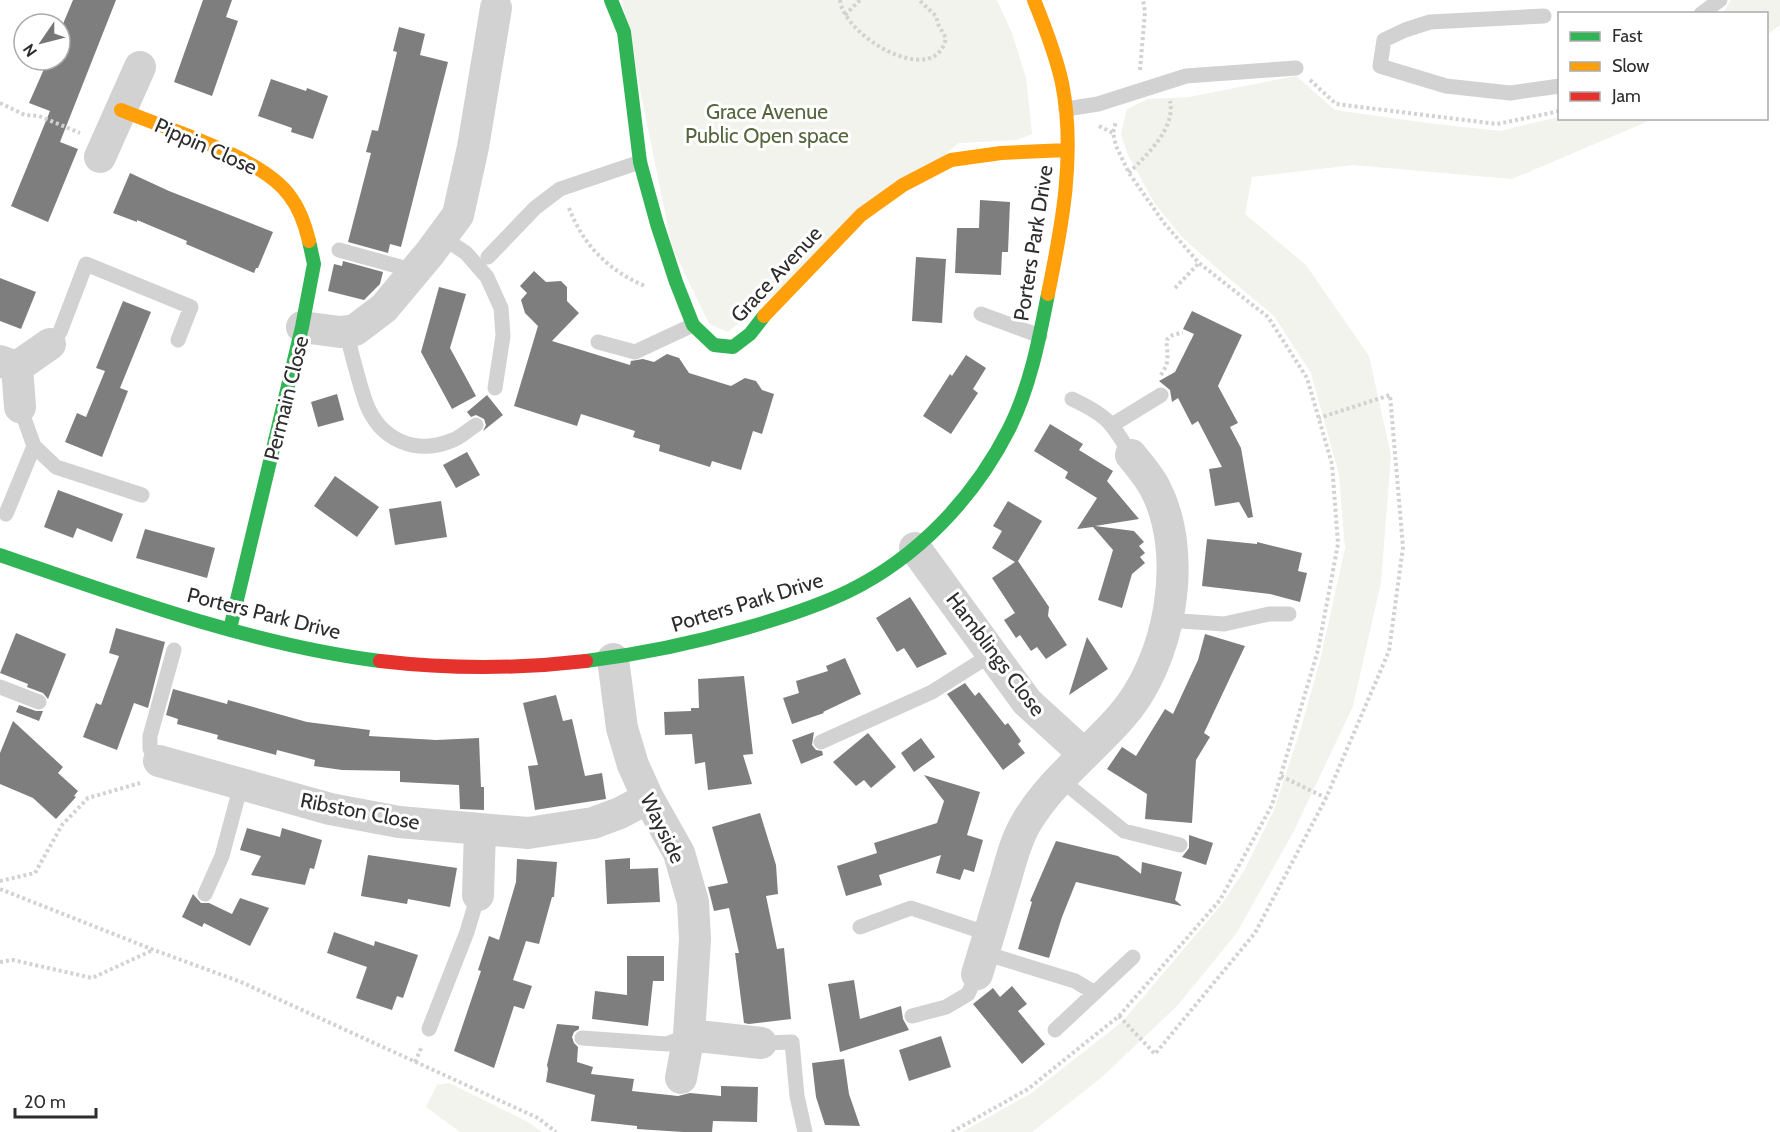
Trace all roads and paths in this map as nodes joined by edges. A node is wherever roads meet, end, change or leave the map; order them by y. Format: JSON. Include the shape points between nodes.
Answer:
{"nodes":[{"id":1,"x":611,"y":0,"type":"edge"},
{"id":2,"x":840,"y":0,"type":"edge"},
{"id":3,"x":860,"y":0,"type":"edge"},
{"id":4,"x":919,"y":0,"type":"edge"},
{"id":5,"x":1034,"y":0,"type":"edge"},
{"id":6,"x":1143,"y":0,"type":"edge"},
{"id":7,"x":1720,"y":0,"type":"edge"},
{"id":8,"x":496,"y":8,"type":"dead end"},
{"id":9,"x":1704,"y":12,"type":"edge"},
{"id":10,"x":845,"y":15,"type":"junction"},
{"id":11,"x":1544,"y":16,"type":"dead end"},
{"id":12,"x":140,"y":67,"type":"dead end"},
{"id":13,"x":1296,"y":68,"type":"joint"},
{"id":14,"x":1167,"y":82,"type":"junction"},
{"id":15,"x":1558,"y":86,"type":"edge"},
{"id":16,"x":1138,"y":90,"type":"junction"},
{"id":17,"x":0,"y":103,"type":"edge"},
{"id":18,"x":1066,"y":109,"type":"junction"},
{"id":19,"x":121,"y":110,"type":"junction"},
{"id":20,"x":1558,"y":111,"type":"edge"},
{"id":21,"x":1068,"y":150,"type":"junction"},
{"id":22,"x":103,"y":151,"type":"joint"},
{"id":23,"x":640,"y":162,"type":"junction"},
{"id":24,"x":1129,"y":173,"type":"dead end"},
{"id":25,"x":560,"y":189,"type":"junction"},
{"id":26,"x":442,"y":237,"type":"junction"},
{"id":27,"x":339,"y":250,"type":"dead end"},
{"id":28,"x":488,"y":256,"type":"dead end"},
{"id":29,"x":1199,"y":263,"type":"dead end"},
{"id":30,"x":415,"y":271,"type":"junction"},
{"id":31,"x":1175,"y":288,"type":"dead end"},
{"id":32,"x":684,"y":302,"type":"junction"},
{"id":33,"x":981,"y":314,"type":"dead end"},
{"id":34,"x":693,"y":325,"type":"junction"},
{"id":35,"x":302,"y":327,"type":"junction"},
{"id":36,"x":346,"y":331,"type":"junction"},
{"id":37,"x":1183,"y":333,"type":"dead end"},
{"id":38,"x":1040,"y":336,"type":"junction"},
{"id":39,"x":178,"y":340,"type":"dead end"},
{"id":40,"x":598,"y":342,"type":"dead end"},
{"id":41,"x":50,"y":344,"type":"joint"},
{"id":42,"x":8,"y":364,"type":"edge"},
{"id":43,"x":495,"y":388,"type":"dead end"},
{"id":44,"x":1161,"y":394,"type":"joint"},
{"id":45,"x":1072,"y":399,"type":"dead end"},
{"id":46,"x":20,"y":407,"type":"joint"},
{"id":47,"x":1319,"y":418,"type":"dead end"},
{"id":48,"x":476,"y":424,"type":"dead end"},
{"id":49,"x":1113,"y":425,"type":"junction"},
{"id":50,"x":34,"y":446,"type":"junction"},
{"id":51,"x":1131,"y":455,"type":"joint"},
{"id":52,"x":142,"y":495,"type":"dead end"},
{"id":53,"x":6,"y":514,"type":"dead end"},
{"id":54,"x":915,"y":548,"type":"junction"},
{"id":55,"x":0,"y":555,"type":"edge"},
{"id":56,"x":1289,"y":614,"type":"dead end"},
{"id":57,"x":1167,"y":620,"type":"junction"},
{"id":58,"x":231,"y":629,"type":"junction"},
{"id":59,"x":174,"y":650,"type":"dead end"},
{"id":60,"x":992,"y":654,"type":"junction"},
{"id":61,"x":613,"y":659,"type":"junction"},
{"id":62,"x":0,"y":687,"type":"edge"},
{"id":63,"x":39,"y":702,"type":"dead end"},
{"id":64,"x":821,"y":742,"type":"dead end"},
{"id":65,"x":1084,"y":754,"type":"junction"},
{"id":66,"x":159,"y":761,"type":"junction"},
{"id":67,"x":1281,"y":776,"type":"dead end"},
{"id":68,"x":1060,"y":779,"type":"junction"},
{"id":69,"x":241,"y":785,"type":"junction"},
{"id":70,"x":648,"y":798,"type":"junction"},
{"id":71,"x":1326,"y":798,"type":"junction"},
{"id":72,"x":480,"y":829,"type":"junction"},
{"id":73,"x":1180,"y":845,"type":"dead end"},
{"id":74,"x":0,"y":881,"type":"edge"},
{"id":75,"x":0,"y":889,"type":"edge"},
{"id":76,"x":205,"y":894,"type":"dead end"},
{"id":77,"x":478,"y":895,"type":"joint"},
{"id":78,"x":860,"y":927,"type":"dead end"},
{"id":79,"x":154,"y":950,"type":"junction"},
{"id":80,"x":983,"y":954,"type":"junction"},
{"id":81,"x":1134,"y":957,"type":"dead end"},
{"id":82,"x":0,"y":962,"type":"edge"},
{"id":83,"x":1095,"y":993,"type":"junction"},
{"id":84,"x":912,"y":1016,"type":"dead end"},
{"id":85,"x":1119,"y":1016,"type":"dead end"},
{"id":86,"x":429,"y":1029,"type":"dead end"},
{"id":87,"x":1055,"y":1030,"type":"dead end"},
{"id":88,"x":689,"y":1035,"type":"junction"},
{"id":89,"x":582,"y":1038,"type":"dead end"},
{"id":90,"x":761,"y":1043,"type":"joint"},
{"id":91,"x":681,"y":1078,"type":"dead end"},
{"id":92,"x":556,"y":1132,"type":"edge"},
{"id":93,"x":805,"y":1132,"type":"edge"}],
"edges":[{"from":1,"to":23,"type":"street","name":"Grace Avenue","via":[[624,33]]},
{"from":2,"to":10,"type":"path"},
{"from":3,"to":10,"type":"path"},
{"from":4,"to":10,"type":"path","via":[[936,16],[946,38],[931,58],[896,56],[872,42]]},
{"from":5,"to":18,"type":"street","name":"Porters Park Drive","via":[[1056,62]]},
{"from":6,"to":16,"type":"path"},
{"from":7,"to":9,"type":"lane"},
{"from":8,"to":26,"type":"street","via":[[458,215]]},
{"from":11,"to":15,"type":"lane","via":[[1430,22],[1384,40],[1380,66],[1446,86],[1510,93]]},
{"from":12,"to":19,"type":"street"},
{"from":13,"to":14,"type":"lane","via":[[1186,76]]},
{"from":13,"to":20,"type":"path","via":[[1336,104],[1497,124]]},
{"from":14,"to":16,"type":"lane"},
{"from":14,"to":24,"type":"path","via":[[1172,107],[1165,129]]},
{"from":16,"to":18,"type":"lane","via":[[1098,104]]},
{"from":17,"to":22,"type":"path","via":[[25,115],[39,116]]},
{"from":18,"to":21,"type":"street","name":"Porters Park Drive"},
{"from":19,"to":22,"type":"street"},
{"from":19,"to":35,"type":"street","name":"Pippin Close","via":[[231,154],[266,172],[289,194],[303,217],[314,264]]},
{"from":21,"to":34,"type":"street","name":"Grace Avenue","via":[[951,160],[903,185],[861,215],[734,347],[714,345]]},
{"from":21,"to":38,"type":"street","name":"Porters Park Drive","via":[[1065,198]]},
{"from":23,"to":25,"type":"lane"},
{"from":23,"to":32,"type":"street","name":"Grace Avenue"},
{"from":25,"to":28,"type":"lane","via":[[535,208]]},
{"from":25,"to":32,"type":"path","via":[[586,242],[607,264],[632,280]]},
{"from":26,"to":30,"type":"street"},
{"from":26,"to":43,"type":"lane","via":[[466,252],[487,278],[501,308],[503,336]]},
{"from":27,"to":30,"type":"lane"},
{"from":29,"to":31,"type":"path"},
{"from":30,"to":36,"type":"street","via":[[384,308],[356,330]]},
{"from":32,"to":34,"type":"street","name":"Grace Avenue"},
{"from":33,"to":38,"type":"lane"},
{"from":34,"to":40,"type":"lane","via":[[635,352]]},
{"from":35,"to":36,"type":"street","name":"Permain Close"},
{"from":35,"to":58,"type":"street","name":"Permain Close"},
{"from":36,"to":48,"type":"lane","via":[[367,405],[392,438],[407,445],[430,446],[453,440]]},
{"from":37,"to":44,"type":"path","via":[[1169,336],[1166,342],[1167,363],[1156,384]]},
{"from":38,"to":54,"type":"street","name":"Porters Park Drive","via":[[1025,392],[999,450],[976,484]]},
{"from":39,"to":41,"type":"lane","via":[[191,307],[86,264],[60,332]]},
{"from":41,"to":42,"type":"street"},
{"from":42,"to":46,"type":"street"},
{"from":44,"to":49,"type":"lane"},
{"from":45,"to":49,"type":"lane","via":[[1098,411]]},
{"from":46,"to":50,"type":"lane"},
{"from":47,"to":71,"type":"path","via":[[1390,395],[1403,547],[1389,651]]},
{"from":49,"to":51,"type":"lane"},
{"from":50,"to":52,"type":"lane","via":[[56,467]]},
{"from":50,"to":53,"type":"lane"},
{"from":51,"to":57,"type":"street","via":[[1155,487],[1173,552]]},
{"from":54,"to":60,"type":"street","name":"Hamblings Close"},
{"from":54,"to":61,"type":"street","name":"Porters Park Drive","via":[[868,582],[791,614],[719,637]]},
{"from":55,"to":58,"type":"street","name":"Porters Park Drive"},
{"from":56,"to":57,"type":"lane","via":[[1269,614],[1224,624]]},
{"from":57,"to":65,"type":"street","via":[[1146,678],[1121,717]]},
{"from":58,"to":61,"type":"street","name":"Porters Park Drive","via":[[357,658],[432,666],[490,668]]},
{"from":59,"to":66,"type":"lane","via":[[150,736],[150,749]]},
{"from":60,"to":64,"type":"lane","via":[[932,692]]},
{"from":60,"to":65,"type":"street","name":"Hamblings Close","via":[[1028,702]]},
{"from":61,"to":70,"type":"street","name":"Wayside","via":[[622,728]]},
{"from":62,"to":63,"type":"lane"},
{"from":65,"to":68,"type":"street"},
{"from":66,"to":69,"type":"street","name":"Ribston Close"},
{"from":66,"to":74,"type":"path","via":[[151,777],[134,786],[88,798],[62,825],[35,873]]},
{"from":67,"to":71,"type":"path"},
{"from":68,"to":73,"type":"lane","via":[[1124,831]]},
{"from":68,"to":80,"type":"street","via":[[1040,801],[1014,849]]},
{"from":69,"to":72,"type":"street","name":"Ribston Close","via":[[330,809],[399,822]]},
{"from":69,"to":76,"type":"lane","via":[[222,856]]},
{"from":70,"to":72,"type":"street","name":"Ribston Close","via":[[593,823],[528,833]]},
{"from":70,"to":88,"type":"street","name":"Wayside","via":[[678,853],[693,903],[695,939]]},
{"from":71,"to":85,"type":"path","via":[[1255,933],[1155,1054]]},
{"from":72,"to":77,"type":"street"},
{"from":75,"to":79,"type":"path"},
{"from":77,"to":86,"type":"lane"},
{"from":78,"to":80,"type":"lane","via":[[911,908]]},
{"from":79,"to":82,"type":"path","via":[[92,978],[12,960]]},
{"from":79,"to":92,"type":"path","via":[[252,987],[538,1118]]},
{"from":80,"to":83,"type":"lane","via":[[1075,981]]},
{"from":80,"to":84,"type":"lane","via":[[968,994],[946,1007]]},
{"from":81,"to":83,"type":"lane"},
{"from":83,"to":87,"type":"lane"},
{"from":88,"to":89,"type":"lane","via":[[667,1044]]},
{"from":88,"to":90,"type":"street"},
{"from":88,"to":91,"type":"street","name":"Wayside"},
{"from":90,"to":93,"type":"lane","via":[[792,1042]]}]}
